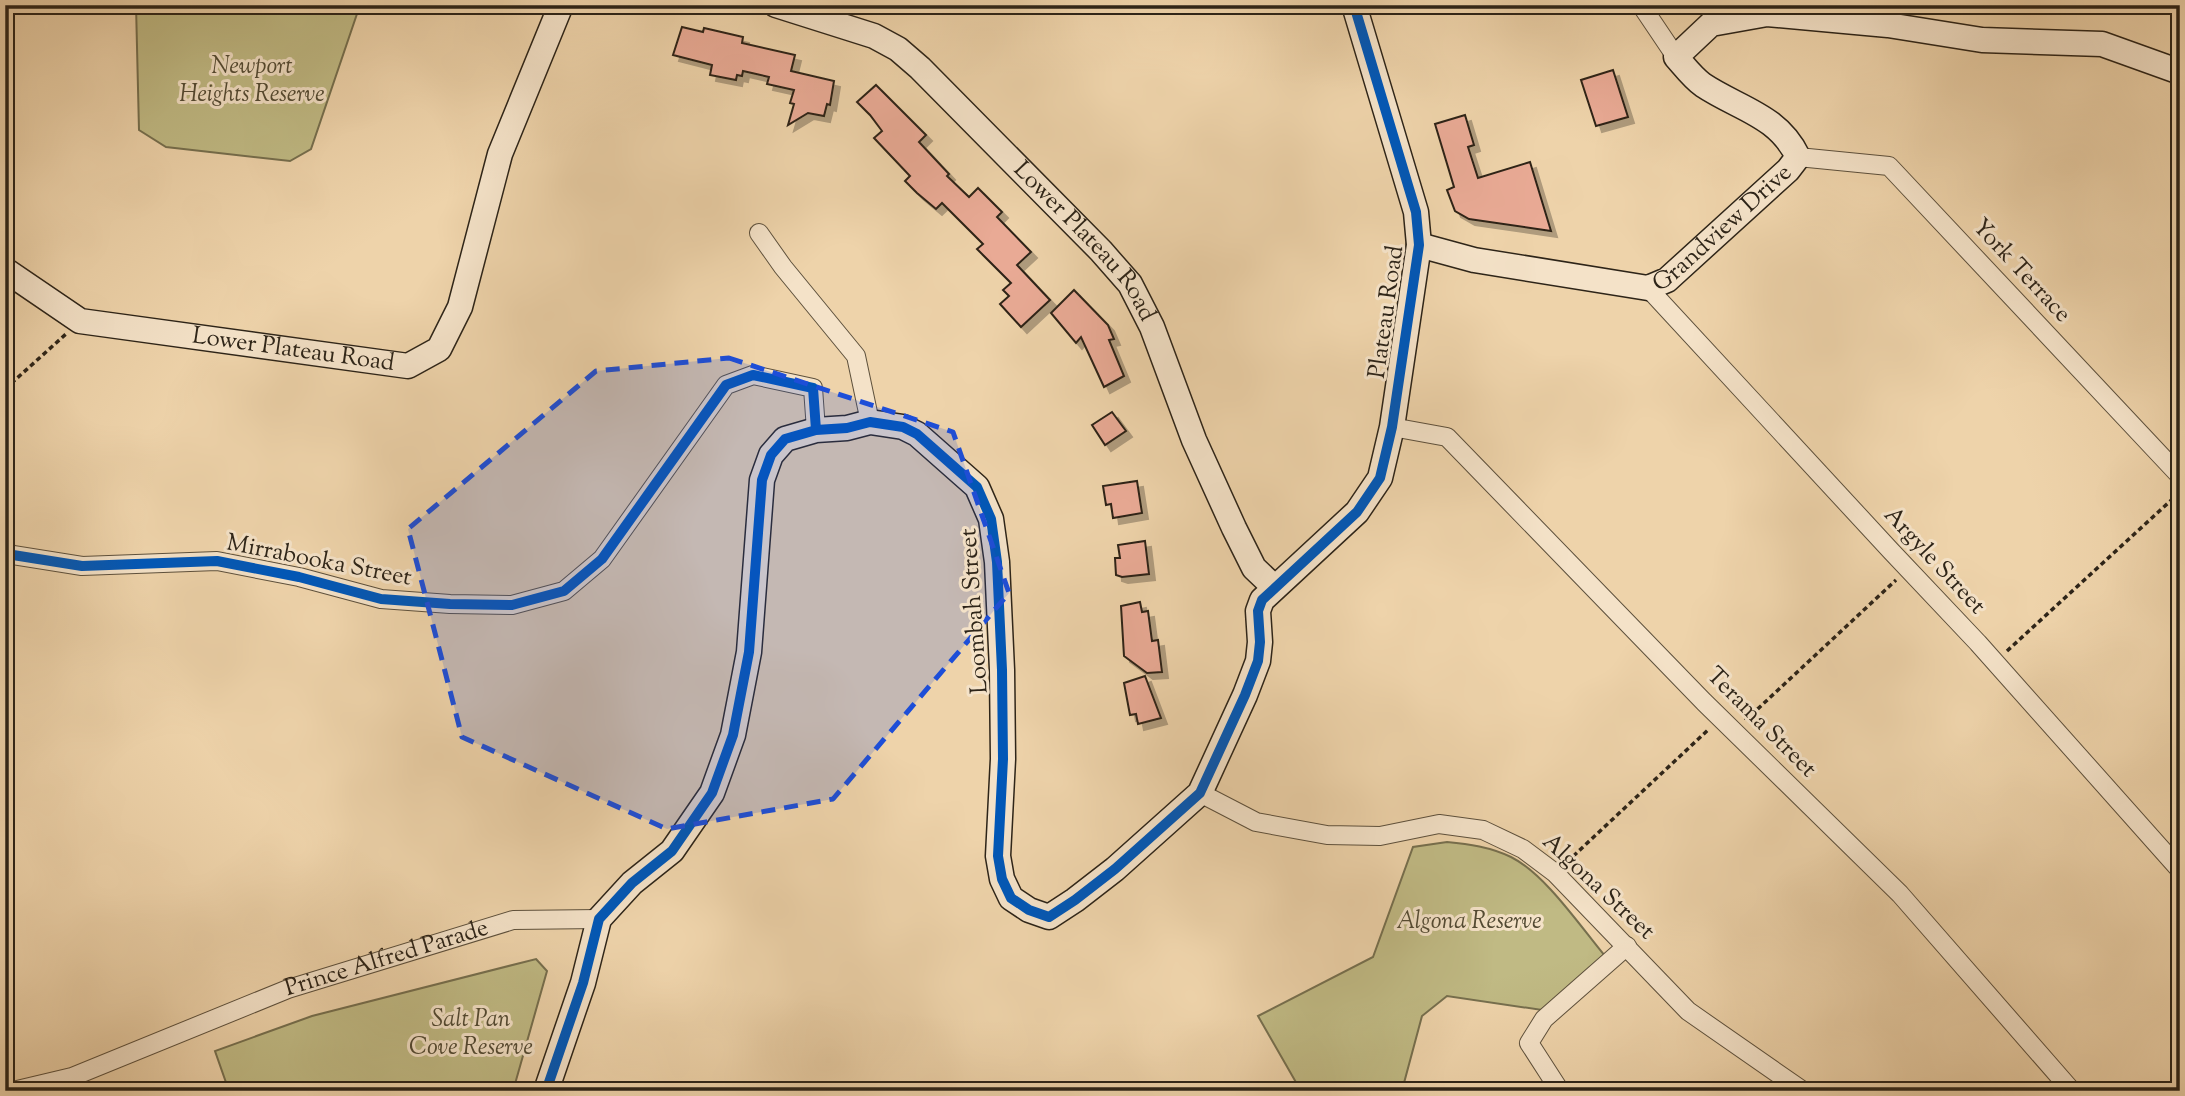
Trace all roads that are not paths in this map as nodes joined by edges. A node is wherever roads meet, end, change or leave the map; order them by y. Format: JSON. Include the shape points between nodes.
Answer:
{"nodes":[{"id":1,"x":561,"y":5,"type":"edge"},
{"id":2,"x":776,"y":5,"type":"edge"},
{"id":3,"x":1354,"y":5,"type":"edge"},
{"id":4,"x":1641,"y":5,"type":"edge"},
{"id":5,"x":1676,"y":57,"type":"junction"},
{"id":6,"x":2180,"y":72,"type":"edge"},
{"id":7,"x":1798,"y":157,"type":"junction"},
{"id":8,"x":759,"y":233,"type":"dead end"},
{"id":9,"x":1419,"y":245,"type":"junction"},
{"id":10,"x":5,"y":270,"type":"edge"},
{"id":11,"x":1648,"y":288,"type":"junction"},
{"id":12,"x":870,"y":422,"type":"junction"},
{"id":13,"x":1392,"y":427,"type":"junction"},
{"id":14,"x":816,"y":430,"type":"junction"},
{"id":15,"x":2180,"y":476,"type":"edge"},
{"id":16,"x":5,"y":551,"type":"edge"},
{"id":17,"x":1274,"y":587,"type":"junction"},
{"id":18,"x":1200,"y":793,"type":"junction"},
{"id":19,"x":2180,"y":870,"type":"edge"},
{"id":20,"x":599,"y":919,"type":"junction"},
{"id":21,"x":1627,"y":946,"type":"junction"},
{"id":22,"x":13,"y":1091,"type":"edge"},
{"id":23,"x":546,"y":1091,"type":"edge"},
{"id":24,"x":1560,"y":1091,"type":"edge"},
{"id":25,"x":1803,"y":1091,"type":"edge"},
{"id":26,"x":2073,"y":1091,"type":"edge"}],
"edges":[{"from":1,"to":10,"type":"street","name":"Lower Plateau Road","via":[[500,154],[460,307],[439,349],[408,366],[80,321]]},
{"from":2,"to":17,"type":"street","name":"Lower Plateau Road","via":[[874,36],[898,49],[1130,284],[1239,538],[1254,568]]},
{"from":3,"to":9,"type":"street","name":"Plateau Road","via":[[1416,212]]},
{"from":4,"to":5,"type":"street"},
{"from":5,"to":6,"type":"street","via":[[1711,24],[1767,15],[1888,24],[1982,40],[2102,44]]},
{"from":5,"to":7,"type":"street","name":"Grandview Drive","via":[[1700,84],[1772,123],[1790,139]]},
{"from":7,"to":11,"type":"street","name":"Grandview Drive","via":[[1667,280]]},
{"from":7,"to":15,"type":"street","name":"York Terrace","via":[[1889,166]]},
{"from":8,"to":12,"type":"street","via":[[856,356]]},
{"from":9,"to":11,"type":"street","name":"Grandview Drive","via":[[1474,260]]},
{"from":9,"to":13,"type":"street","name":"Plateau Road"},
{"from":11,"to":19,"type":"street","name":"Argyle Street","via":[[1995,662]]},
{"from":12,"to":14,"type":"street","name":"Loombah Street"},
{"from":12,"to":18,"type":"street","name":"Loombah Street","via":[[916,434],[977,487],[991,519],[1002,670],[998,856],[1011,898],[1049,917],[1115,869]]},
{"from":13,"to":17,"type":"street","name":"Plateau Road","via":[[1380,478],[1357,512]]},
{"from":13,"to":26,"type":"street","name":"Terama Street","via":[[1447,437],[1704,702],[1900,894]]},
{"from":14,"to":16,"type":"street","name":"Mirrabooka Street","via":[[813,387],[753,375],[726,385],[602,559],[564,591],[512,605],[382,598],[218,561],[82,566]]},
{"from":14,"to":20,"type":"street","name":"Loombah Street","via":[[785,439],[771,455],[762,480],[749,652],[733,736],[712,793],[672,851],[632,883]]},
{"from":17,"to":18,"type":"street","name":"Loombah Street","via":[[1258,611],[1258,661]]},
{"from":18,"to":21,"type":"street","name":"Algona Street","via":[[1256,822],[1327,835],[1380,836],[1440,824],[1483,830],[1523,849],[1555,873]]},
{"from":20,"to":22,"type":"street","name":"Prince Alfred Parade","via":[[513,920],[288,989],[72,1077]]},
{"from":20,"to":23,"type":"street","via":[[583,983]]},
{"from":21,"to":24,"type":"street","via":[[1544,1019],[1530,1043]]},
{"from":21,"to":25,"type":"street","name":"Algona Street","via":[[1688,1011]]}]}
